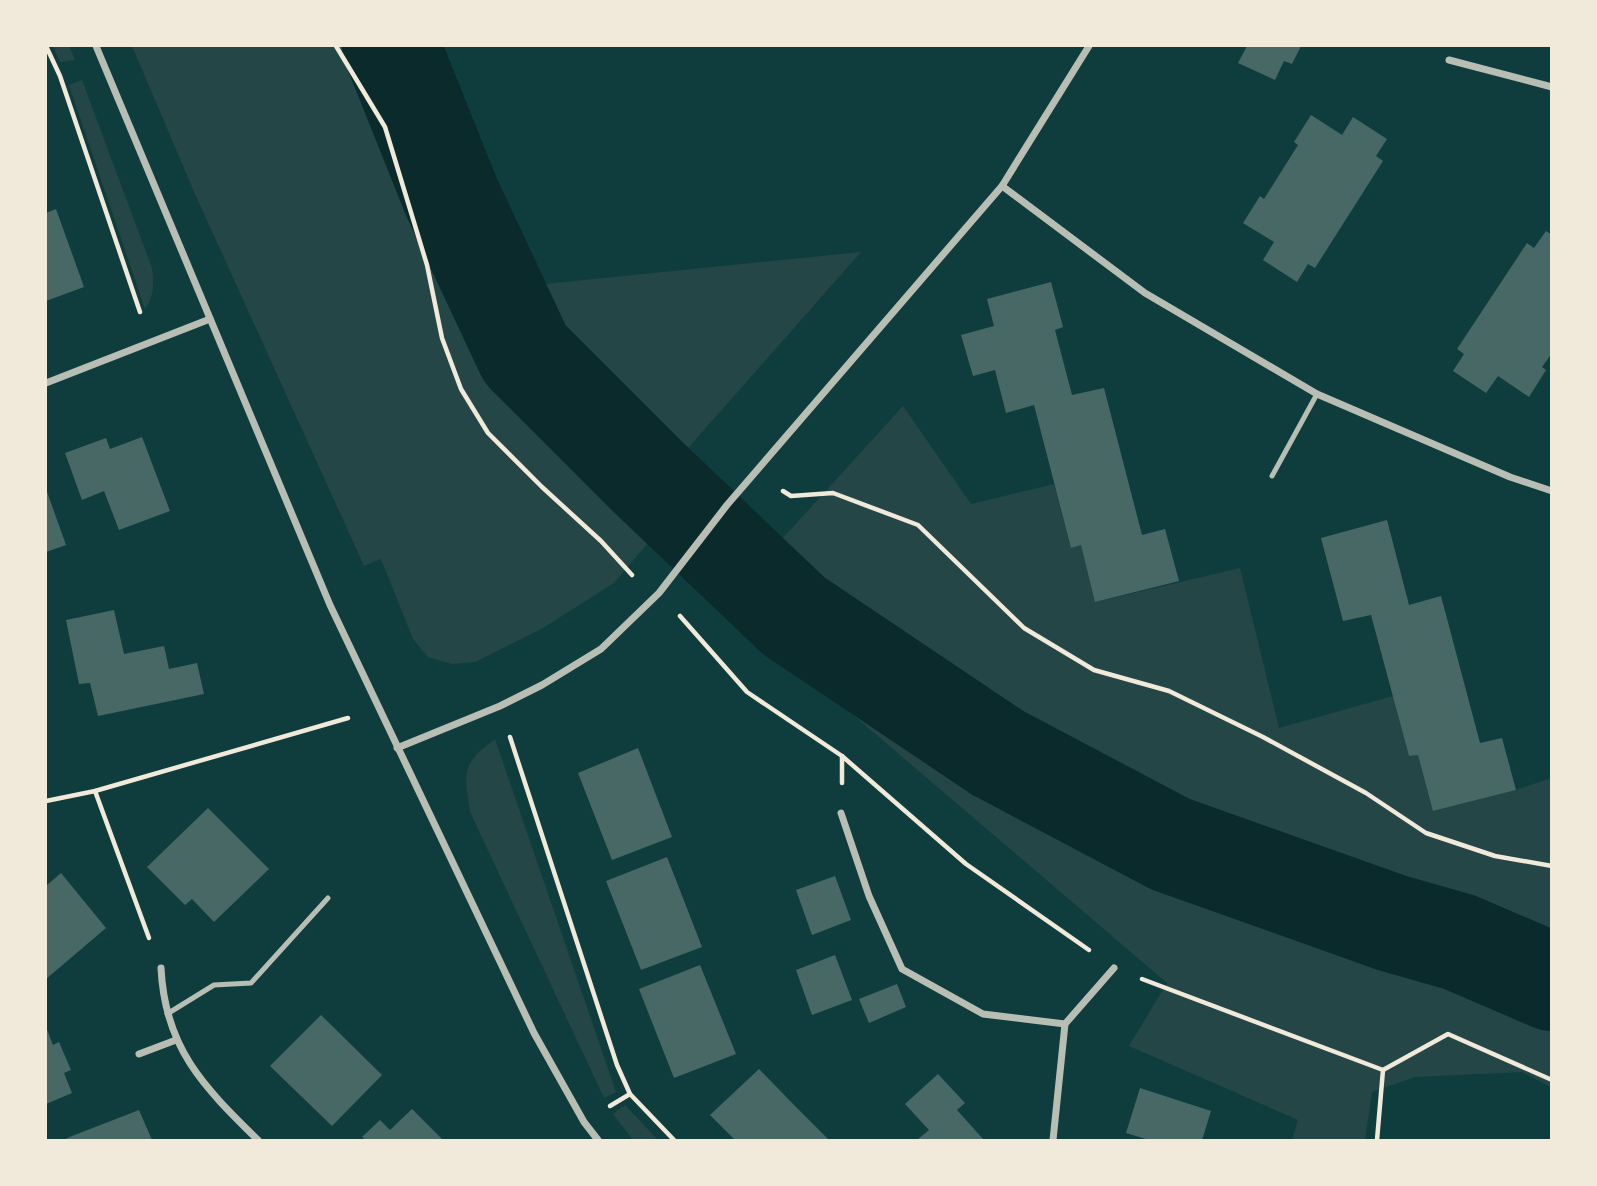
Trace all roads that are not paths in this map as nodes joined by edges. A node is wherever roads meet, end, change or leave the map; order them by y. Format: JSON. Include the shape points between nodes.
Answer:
{"nodes":[{"id":1,"x":96,"y":46,"type":"edge"},
{"id":2,"x":1089,"y":46,"type":"edge"},
{"id":3,"x":1449,"y":60,"type":"dead end"},
{"id":4,"x":1552,"y":87,"type":"edge"},
{"id":5,"x":1002,"y":186,"type":"junction"},
{"id":6,"x":210,"y":319,"type":"junction"},
{"id":7,"x":46,"y":383,"type":"edge"},
{"id":8,"x":1317,"y":394,"type":"junction"},
{"id":9,"x":1272,"y":476,"type":"dead end"},
{"id":10,"x":1552,"y":491,"type":"edge"},
{"id":11,"x":397,"y":748,"type":"junction"},
{"id":12,"x":841,"y":813,"type":"dead end"},
{"id":13,"x":328,"y":898,"type":"dead end"},
{"id":14,"x":161,"y":968,"type":"road end"},
{"id":15,"x":1114,"y":968,"type":"road end"},
{"id":16,"x":166,"y":1014,"type":"junction"},
{"id":17,"x":1065,"y":1024,"type":"junction"},
{"id":18,"x":176,"y":1040,"type":"junction"},
{"id":19,"x":139,"y":1054,"type":"dead end"},
{"id":20,"x":258,"y":1140,"type":"edge"},
{"id":21,"x":598,"y":1140,"type":"edge"},
{"id":22,"x":1053,"y":1140,"type":"edge"}],
"edges":[{"from":1,"to":6,"type":"street"},
{"from":2,"to":5,"type":"street"},
{"from":3,"to":4,"type":"street"},
{"from":5,"to":8,"type":"street","via":[[1145,292]]},
{"from":5,"to":11,"type":"street","via":[[727,505],[656,596],[601,649],[500,706]]},
{"from":6,"to":7,"type":"street"},
{"from":6,"to":11,"type":"street","via":[[330,605]]},
{"from":8,"to":9,"type":"lane"},
{"from":8,"to":10,"type":"street"},
{"from":11,"to":21,"type":"street","via":[[534,1033]]},
{"from":12,"to":17,"type":"street","via":[[869,896],[902,969],[983,1014]]},
{"from":13,"to":16,"type":"lane","via":[[251,983],[214,985]]},
{"from":14,"to":16,"type":"street"},
{"from":15,"to":17,"type":"street"},
{"from":16,"to":18,"type":"street"},
{"from":17,"to":22,"type":"street"},
{"from":18,"to":19,"type":"street"},
{"from":18,"to":20,"type":"street","via":[[214,1096]]}]}
